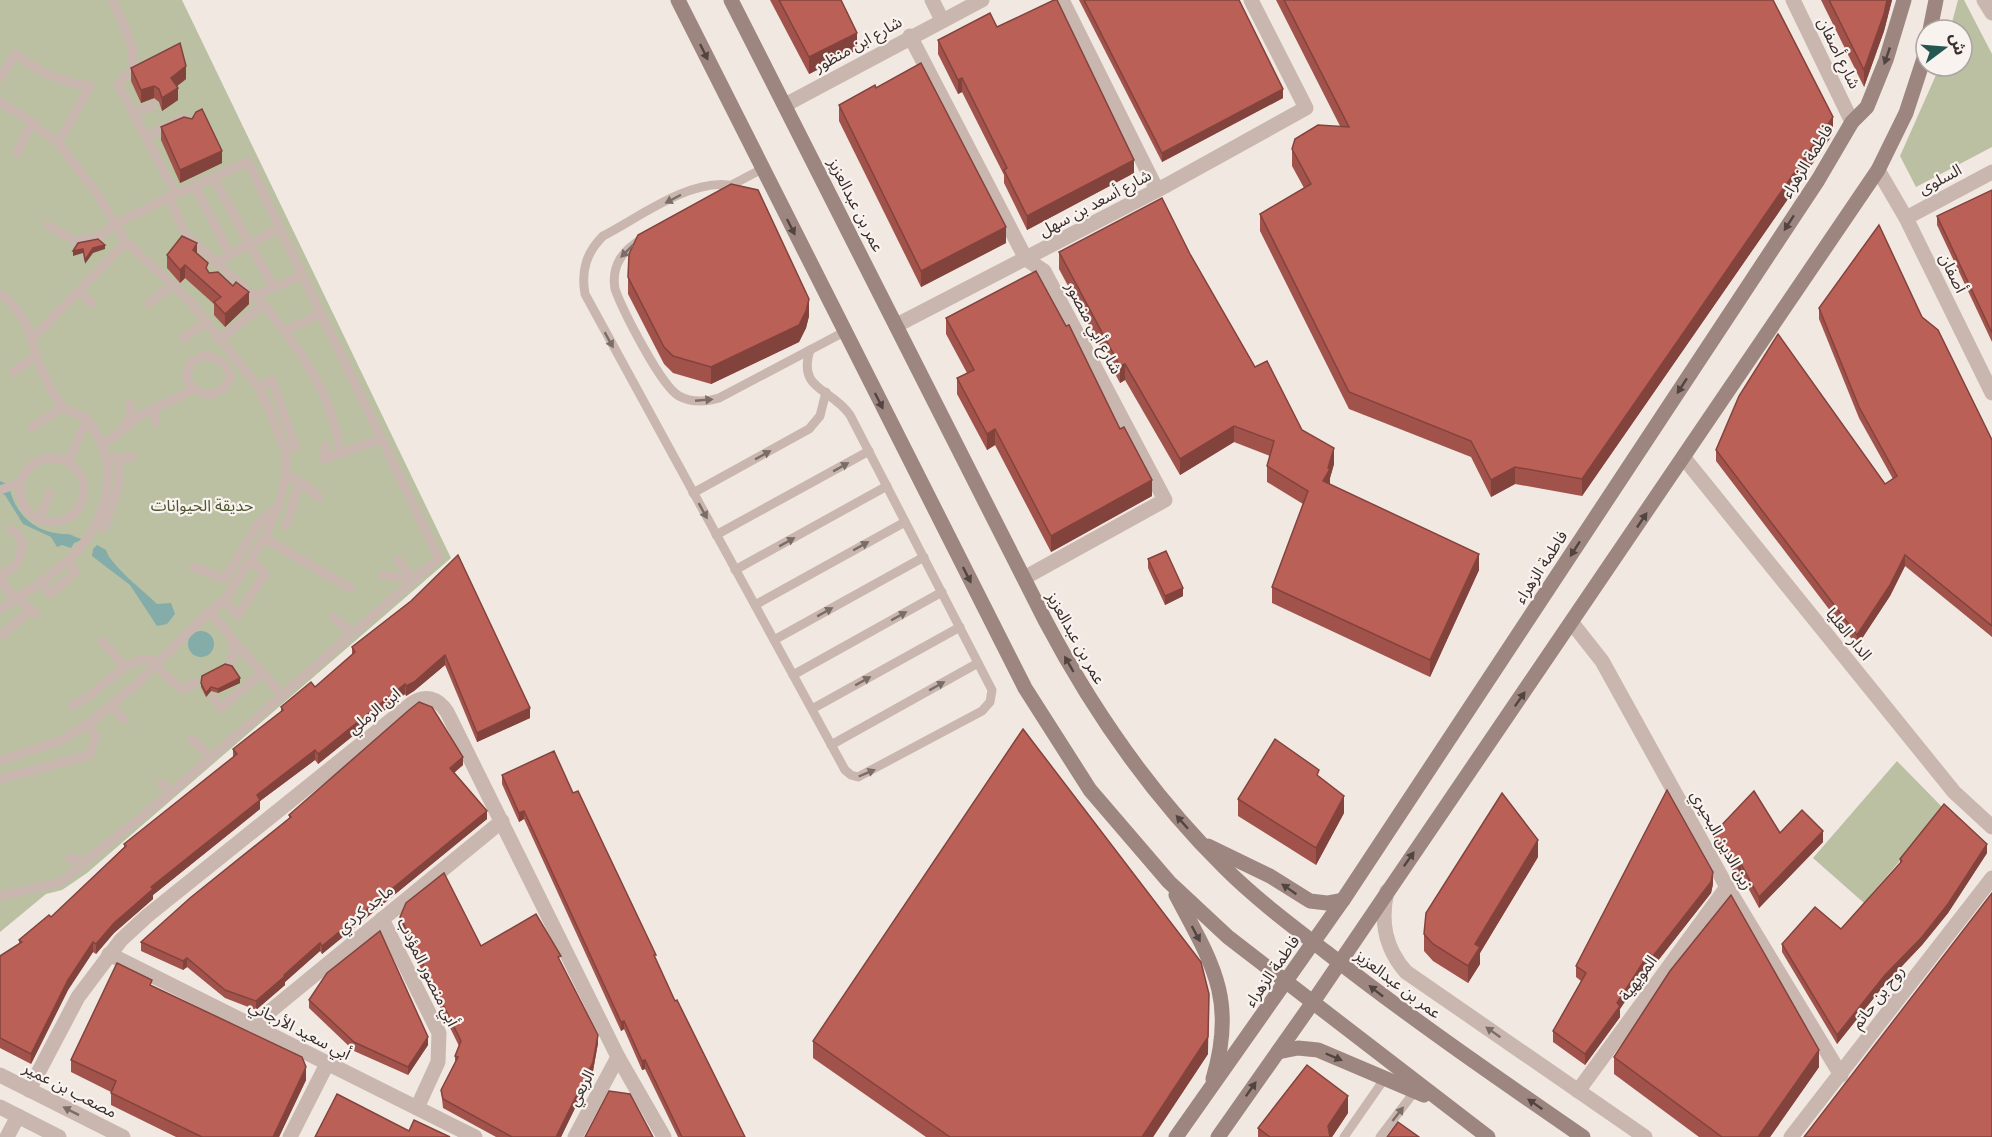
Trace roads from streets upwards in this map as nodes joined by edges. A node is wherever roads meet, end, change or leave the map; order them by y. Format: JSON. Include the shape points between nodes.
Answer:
{"nodes":[{"id":1,"x":678,"y":0,"type":"edge"},
{"id":2,"x":732,"y":0,"type":"edge"},
{"id":3,"x":932,"y":0,"type":"edge"},
{"id":4,"x":982,"y":0,"type":"edge"},
{"id":5,"x":1062,"y":0,"type":"edge"},
{"id":6,"x":1251,"y":0,"type":"edge"},
{"id":7,"x":1793,"y":0,"type":"edge"},
{"id":8,"x":1904,"y":0,"type":"edge"},
{"id":9,"x":1936,"y":0,"type":"edge"},
{"id":10,"x":1984,"y":0,"type":"edge"},
{"id":11,"x":1992,"y":13,"type":"edge"},
{"id":12,"x":1932,"y":18,"type":"edge"},
{"id":13,"x":942,"y":20,"type":"junction"},
{"id":14,"x":910,"y":36,"type":"junction"},
{"id":15,"x":1917,"y":78,"type":"edge"},
{"id":16,"x":785,"y":105,"type":"junction"},
{"id":17,"x":1852,"y":122,"type":"junction"},
{"id":18,"x":1878,"y":170,"type":"junction"},
{"id":19,"x":1992,"y":172,"type":"edge"},
{"id":20,"x":1157,"y":190,"type":"junction"},
{"id":21,"x":1906,"y":218,"type":"junction"},
{"id":22,"x":1026,"y":259,"type":"junction"},
{"id":23,"x":897,"y":325,"type":"junction"},
{"id":24,"x":1992,"y":393,"type":"edge"},
{"id":25,"x":1684,"y":458,"type":"junction"},
{"id":26,"x":1024,"y":578,"type":"junction"},
{"id":27,"x":1572,"y":623,"type":"junction"},
{"id":28,"x":502,"y":821,"type":"junction"},
{"id":29,"x":1992,"y":828,"type":"edge"},
{"id":30,"x":1199,"y":841,"type":"junction"},
{"id":31,"x":1992,"y":878,"type":"edge"},
{"id":32,"x":1169,"y":882,"type":"junction"},
{"id":33,"x":1727,"y":887,"type":"junction"},
{"id":34,"x":1387,"y":891,"type":"junction"},
{"id":35,"x":1344,"y":900,"type":"junction"},
{"id":36,"x":382,"y":919,"type":"junction"},
{"id":37,"x":1314,"y":943,"type":"junction"},
{"id":38,"x":109,"y":954,"type":"junction"},
{"id":39,"x":1340,"y":963,"type":"junction"},
{"id":40,"x":1287,"y":982,"type":"junction"},
{"id":41,"x":1313,"y":1002,"type":"junction"},
{"id":42,"x":252,"y":1026,"type":"junction"},
{"id":43,"x":1278,"y":1052,"type":"junction"},
{"id":44,"x":618,"y":1057,"type":"junction"},
{"id":45,"x":327,"y":1064,"type":"junction"},
{"id":46,"x":0,"y":1075,"type":"edge"},
{"id":47,"x":1840,"y":1075,"type":"junction"},
{"id":48,"x":29,"y":1090,"type":"junction"},
{"id":49,"x":1209,"y":1090,"type":"junction"},
{"id":50,"x":1578,"y":1091,"type":"junction"},
{"id":51,"x":1444,"y":1104,"type":"junction"},
{"id":52,"x":0,"y":1107,"type":"edge"},
{"id":53,"x":417,"y":1108,"type":"junction"},
{"id":54,"x":18,"y":1116,"type":"junction"},
{"id":55,"x":1221,"y":1135,"type":"edge"},
{"id":56,"x":8,"y":1137,"type":"edge"},
{"id":57,"x":59,"y":1137,"type":"edge"},
{"id":58,"x":123,"y":1137,"type":"edge"},
{"id":59,"x":290,"y":1137,"type":"edge"},
{"id":60,"x":475,"y":1137,"type":"edge"},
{"id":61,"x":575,"y":1137,"type":"edge"},
{"id":62,"x":664,"y":1137,"type":"edge"},
{"id":63,"x":1176,"y":1137,"type":"edge"},
{"id":64,"x":1488,"y":1137,"type":"edge"},
{"id":65,"x":1583,"y":1137,"type":"edge"},
{"id":66,"x":1645,"y":1137,"type":"edge"},
{"id":67,"x":1791,"y":1137,"type":"edge"}],
"edges":[{"from":1,"to":32,"type":"main road","one_way":true,"via":[[1045,723],[1102,806]]},
{"from":2,"to":16,"type":"main road","name":"عمر بن عبدالعزيز"},
{"from":3,"to":13,"type":"street"},
{"from":4,"to":13,"type":"street","name":"شارع ابن منظور"},
{"from":5,"to":20,"type":"street"},
{"from":6,"to":20,"type":"street","name":"شارع أسعد بن سهل","via":[[1306,108]]},
{"from":7,"to":17,"type":"street","name":"شارع أصفان"},
{"from":8,"to":17,"type":"main road","name":"فاطمة الزهراء","one_way":true,"via":[[1867,107]]},
{"from":9,"to":12,"type":"main road"},
{"from":10,"to":11,"type":"street"},
{"from":13,"to":14,"type":"street","name":"شارع ابن منظور"},
{"from":14,"to":16,"type":"street","name":"شارع ابن منظور"},
{"from":14,"to":22,"type":"street","name":"شارع أبي منصور"},
{"from":15,"to":18,"type":"main road","via":[[1906,113]]},
{"from":16,"to":23,"type":"main road","name":"عمر بن عبدالعزيز"},
{"from":17,"to":35,"type":"main road","name":"فاطمة الزهراء","one_way":true,"via":[[1818,180]]},
{"from":18,"to":21,"type":"street","name":"أصفان"},
{"from":18,"to":25,"type":"main road"},
{"from":19,"to":21,"type":"street","name":"السلوى"},
{"from":20,"to":22,"type":"street","name":"شارع أسعد بن سهل"},
{"from":21,"to":24,"type":"street","name":"أصفان"},
{"from":22,"to":23,"type":"street","name":"شارع أسعد بن سهل"},
{"from":22,"to":26,"type":"street","name":"شارع أبي منصور","via":[[1044,270],[1165,500]]},
{"from":23,"to":26,"type":"main road","name":"عمر بن عبدالعزيز"},
{"from":27,"to":25,"type":"main road","one_way":true},
{"from":25,"to":29,"type":"street","name":"الدار العليا","via":[[1954,792]]},
{"from":30,"to":26,"type":"main road","name":"عمر بن عبدالعزيز","one_way":true,"via":[[1148,783],[1103,720]]},
{"from":27,"to":33,"type":"street","name":"زين الدين البحيري","via":[[1602,661]]},
{"from":34,"to":27,"type":"main road","one_way":true},
{"from":28,"to":36,"type":"street","name":"ماجد كردي"},
{"from":28,"to":38,"type":"street","name":"ابن الرملي","via":[[443,706],[431,699],[417,700],[147,916]]},
{"from":28,"to":44,"type":"street","name":"ابن الرملي"},
{"from":35,"to":30,"type":"main road","one_way":true,"via":[[1310,901]]},
{"from":30,"to":37,"type":"main road","name":"عمر بن عبدالعزيز","via":[[1254,895]]},
{"from":31,"to":47,"type":"street","name":"روح بن حاتم"},
{"from":32,"to":40,"type":"main road","via":[[1228,937]]},
{"from":32,"to":49,"type":"main road","one_way":true,"via":[[1207,953],[1222,1001],[1221,1052]]},
{"from":33,"to":47,"type":"street","name":"زين الدين البحيري"},
{"from":33,"to":50,"type":"street","name":"المويهية"},
{"from":34,"to":39,"type":"main road"},
{"from":50,"to":34,"type":"street","name":"عمر بن عبدالعزيز","one_way":true,"via":[[1406,972],[1396,961],[1385,934]]},
{"from":35,"to":37,"type":"main road","name":"فاطمة الزهراء"},
{"from":36,"to":42,"type":"street","name":"ماجد كردي"},
{"from":36,"to":53,"type":"street","name":"أبي منصور المؤدب","via":[[439,1033],[438,1062]]},
{"from":37,"to":39,"type":"main road","name":"عمر بن عبدالعزيز"},
{"from":37,"to":40,"type":"main road","name":"فاطمة الزهراء"},
{"from":38,"to":42,"type":"street","name":"أبي سعيد الأرجاني"},
{"from":38,"to":48,"type":"street","name":"ابن الرملي","via":[[78,997]]},
{"from":39,"to":41,"type":"main road"},
{"from":65,"to":39,"type":"main road","name":"عمر بن عبدالعزيز","one_way":true,"via":[[1400,1010]]},
{"from":40,"to":41,"type":"main road"},
{"from":40,"to":49,"type":"main road","name":"فاطمة الزهراء"},
{"from":41,"to":43,"type":"main road"},
{"from":41,"to":51,"type":"main road"},
{"from":42,"to":45,"type":"street","name":"أبي سعيد الأرجاني"},
{"from":43,"to":51,"type":"main road","one_way":true,"via":[[1318,1050]]},
{"from":55,"to":43,"type":"main road","one_way":true},
{"from":44,"to":61,"type":"street","name":"الربعي"},
{"from":44,"to":62,"type":"street","name":"ابن الرملي"},
{"from":45,"to":53,"type":"street","name":"أبي سعيد الأرجاني"},
{"from":45,"to":59,"type":"street"},
{"from":46,"to":48,"type":"street","name":"مصعب بن عمير"},
{"from":47,"to":67,"type":"street","name":"روح بن حاتم"},
{"from":58,"to":48,"type":"street","name":"مصعب بن عمير","one_way":true},
{"from":49,"to":63,"type":"main road","name":"فاطمة الزهراء"},
{"from":50,"to":66,"type":"street","name":"عمر بن عبدالعزيز"},
{"from":51,"to":64,"type":"main road"},
{"from":52,"to":54,"type":"street"},
{"from":53,"to":60,"type":"street","name":"أبي سعيد الأرجاني"},
{"from":54,"to":56,"type":"street"},
{"from":54,"to":57,"type":"street"}]}
